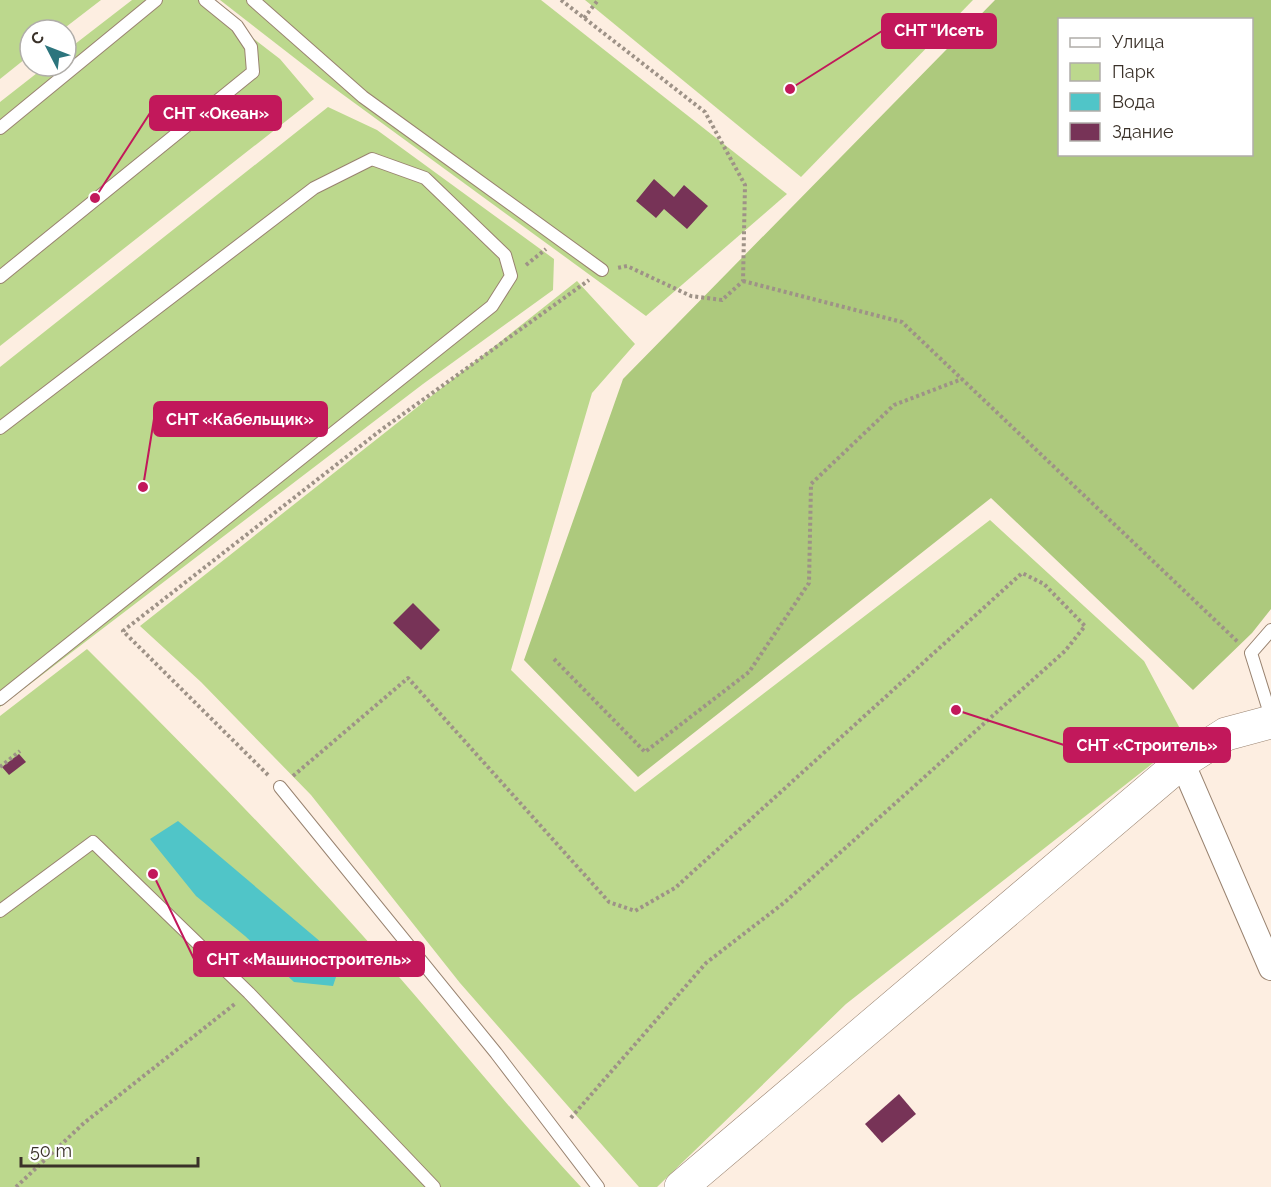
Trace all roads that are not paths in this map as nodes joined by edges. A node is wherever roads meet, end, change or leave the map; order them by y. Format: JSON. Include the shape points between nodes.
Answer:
{"nodes":[{"id":1,"x":156,"y":0,"type":"edge"},
{"id":2,"x":205,"y":0,"type":"edge"},
{"id":3,"x":253,"y":0,"type":"edge"},
{"id":4,"x":0,"y":128,"type":"edge"},
{"id":5,"x":602,"y":270,"type":"road end"},
{"id":6,"x":0,"y":277,"type":"edge"},
{"id":7,"x":0,"y":428,"type":"edge"},
{"id":8,"x":1271,"y":630,"type":"edge"},
{"id":9,"x":0,"y":699,"type":"edge"},
{"id":10,"x":1271,"y":717,"type":"edge"},
{"id":11,"x":1271,"y":722,"type":"edge"},
{"id":12,"x":1182,"y":762,"type":"junction"},
{"id":13,"x":280,"y":787,"type":"road end"},
{"id":14,"x":0,"y":911,"type":"edge"},
{"id":15,"x":1271,"y":968,"type":"edge"},
{"id":16,"x":434,"y":1187,"type":"edge"},
{"id":17,"x":598,"y":1187,"type":"edge"},
{"id":18,"x":681,"y":1187,"type":"edge"}],
"edges":[{"from":1,"to":4,"type":"lane"},
{"from":2,"to":6,"type":"lane","via":[[242,33],[251,47],[252,72]]},
{"from":3,"to":5,"type":"lane","via":[[363,97]]},
{"from":7,"to":9,"type":"lane","via":[[314,188],[372,159],[425,178],[505,255],[511,276],[492,306]]},
{"from":8,"to":10,"type":"lane","via":[[1251,653]]},
{"from":11,"to":12,"type":"street","via":[[1226,734]]},
{"from":12,"to":15,"type":"street"},
{"from":12,"to":18,"type":"street"},
{"from":13,"to":17,"type":"lane"},
{"from":14,"to":16,"type":"lane","via":[[93,842],[249,993]]}]}
